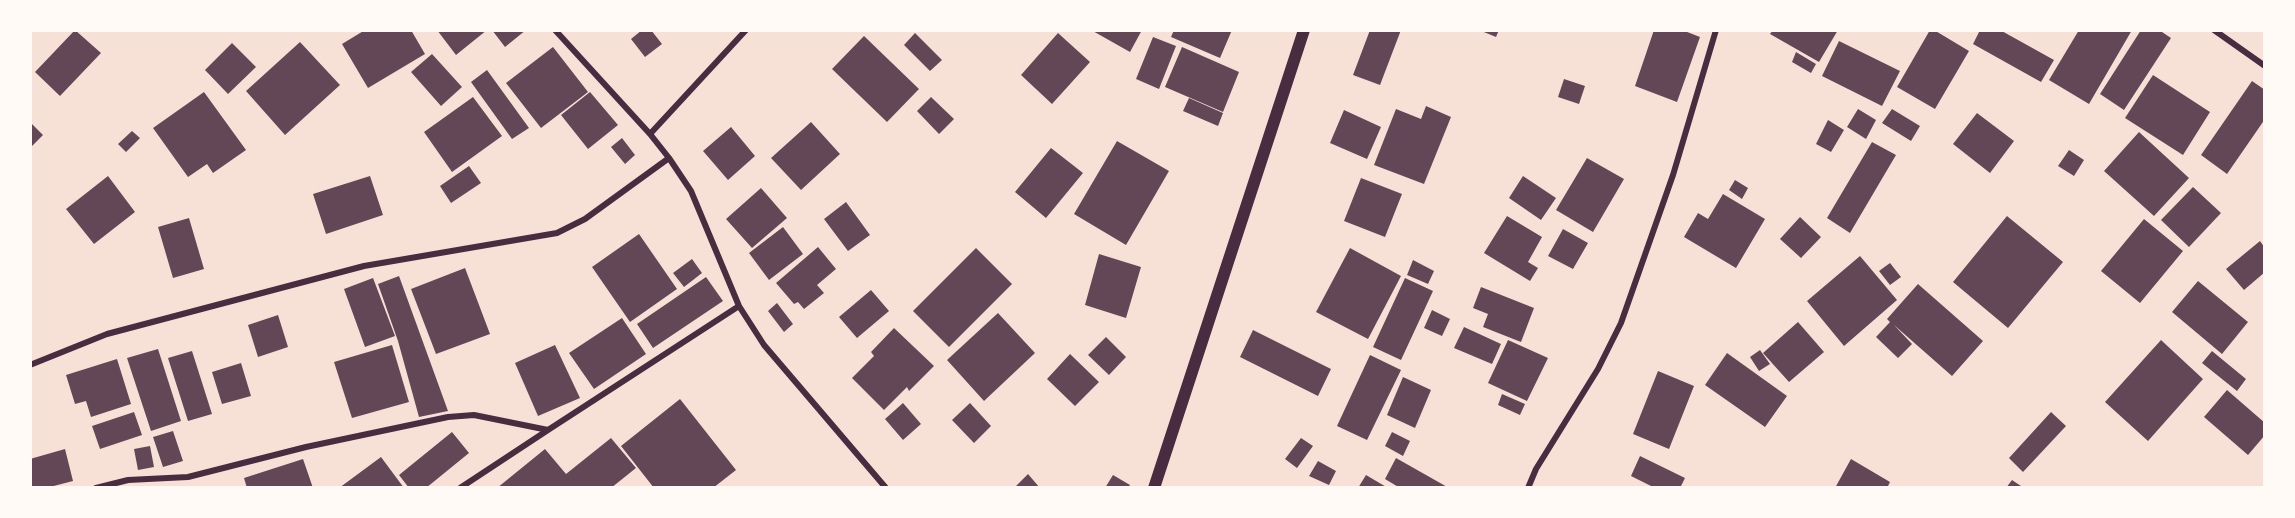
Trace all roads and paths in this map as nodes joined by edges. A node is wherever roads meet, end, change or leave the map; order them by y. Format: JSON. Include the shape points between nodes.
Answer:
{"nodes":[{"id":1,"x":555,"y":30,"type":"edge"},
{"id":2,"x":746,"y":30,"type":"edge"},
{"id":3,"x":1304,"y":30,"type":"edge"},
{"id":4,"x":1716,"y":30,"type":"edge"},
{"id":5,"x":2214,"y":30,"type":"edge"},
{"id":6,"x":2265,"y":66,"type":"edge"},
{"id":7,"x":650,"y":134,"type":"junction"},
{"id":8,"x":669,"y":158,"type":"junction"},
{"id":9,"x":740,"y":306,"type":"junction"},
{"id":10,"x":30,"y":364,"type":"edge"},
{"id":11,"x":548,"y":430,"type":"junction"},
{"id":12,"x":96,"y":488,"type":"edge"},
{"id":13,"x":460,"y":488,"type":"edge"},
{"id":14,"x":886,"y":488,"type":"edge"},
{"id":15,"x":1154,"y":488,"type":"edge"},
{"id":16,"x":1528,"y":488,"type":"edge"}],
"edges":[{"from":1,"to":7,"type":"street"},
{"from":2,"to":7,"type":"street"},
{"from":3,"to":15,"type":"main road"},
{"from":4,"to":16,"type":"street","via":[[1673,175],[1621,323]]},
{"from":5,"to":6,"type":"street"},
{"from":7,"to":8,"type":"street"},
{"from":8,"to":9,"type":"street","via":[[691,191]]},
{"from":8,"to":10,"type":"street","via":[[585,219],[557,233],[364,266],[107,334]]},
{"from":9,"to":11,"type":"street"},
{"from":9,"to":14,"type":"street","via":[[765,345]]},
{"from":11,"to":12,"type":"street","via":[[474,415],[448,417],[188,477],[128,480]]},
{"from":11,"to":13,"type":"street"}]}
